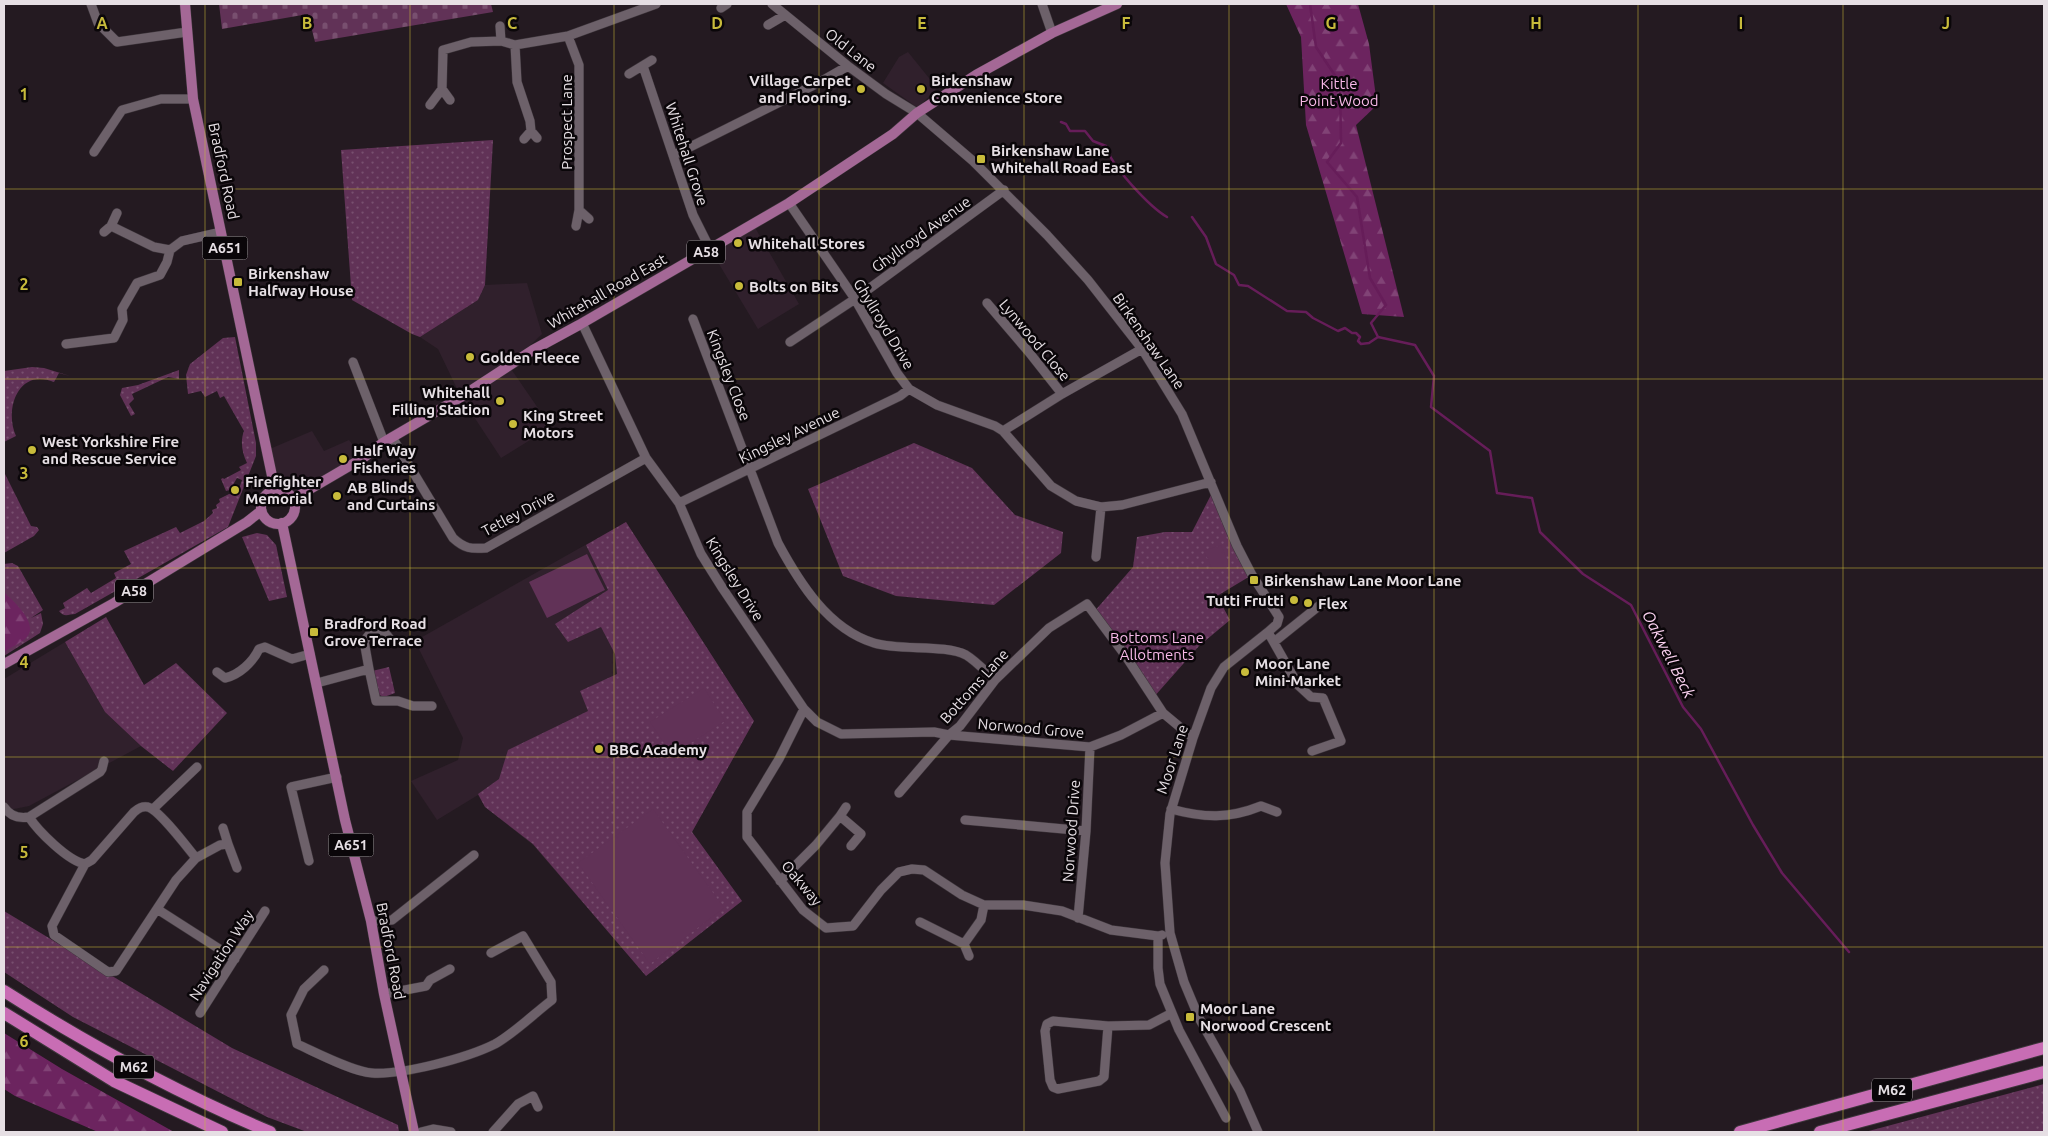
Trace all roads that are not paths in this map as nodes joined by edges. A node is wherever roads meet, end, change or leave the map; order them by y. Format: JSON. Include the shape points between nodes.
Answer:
{"nodes":[{"id":1,"x":91,"y":4,"type":"edge"},
{"id":2,"x":185,"y":4,"type":"edge"},
{"id":3,"x":656,"y":4,"type":"edge"},
{"id":4,"x":772,"y":4,"type":"edge"},
{"id":5,"x":1042,"y":4,"type":"edge"},
{"id":6,"x":1117,"y":4,"type":"edge"},
{"id":7,"x":785,"y":15,"type":"junction"},
{"id":8,"x":768,"y":25,"type":"dead end"},
{"id":9,"x":500,"y":26,"type":"dead end"},
{"id":10,"x":187,"y":32,"type":"junction"},
{"id":11,"x":1052,"y":33,"type":"junction"},
{"id":12,"x":568,"y":36,"type":"junction"},
{"id":13,"x":501,"y":41,"type":"junction"},
{"id":14,"x":515,"y":45,"type":"junction"},
{"id":15,"x":652,"y":60,"type":"dead end"},
{"id":16,"x":643,"y":66,"type":"junction"},
{"id":17,"x":848,"y":66,"type":"junction"},
{"id":18,"x":629,"y":74,"type":"dead end"},
{"id":19,"x":442,"y":89,"type":"junction"},
{"id":20,"x":193,"y":99,"type":"junction"},
{"id":21,"x":450,"y":100,"type":"dead end"},
{"id":22,"x":430,"y":105,"type":"dead end"},
{"id":23,"x":917,"y":113,"type":"junction"},
{"id":24,"x":524,"y":138,"type":"dead end"},
{"id":25,"x":94,"y":152,"type":"dead end"},
{"id":26,"x":674,"y":155,"type":"junction"},
{"id":27,"x":1004,"y":190,"type":"junction"},
{"id":28,"x":789,"y":203,"type":"junction"},
{"id":29,"x":580,"y":210,"type":"junction"},
{"id":30,"x":116,"y":213,"type":"dead end"},
{"id":31,"x":589,"y":219,"type":"dead end"},
{"id":32,"x":576,"y":226,"type":"dead end"},
{"id":33,"x":221,"y":232,"type":"junction"},
{"id":34,"x":710,"y":249,"type":"junction"},
{"id":35,"x":170,"y":250,"type":"junction"},
{"id":36,"x":855,"y":299,"type":"junction"},
{"id":37,"x":986,"y":303,"type":"dead end"},
{"id":38,"x":693,"y":319,"type":"dead end"},
{"id":39,"x":582,"y":323,"type":"junction"},
{"id":40,"x":790,"y":342,"type":"dead end"},
{"id":41,"x":66,"y":344,"type":"dead end"},
{"id":42,"x":1142,"y":349,"type":"junction"},
{"id":43,"x":353,"y":362,"type":"dead end"},
{"id":44,"x":909,"y":389,"type":"junction"},
{"id":45,"x":1062,"y":394,"type":"junction"},
{"id":46,"x":1003,"y":432,"type":"junction"},
{"id":47,"x":388,"y":439,"type":"junction"},
{"id":48,"x":646,"y":458,"type":"junction"},
{"id":49,"x":750,"y":469,"type":"junction"},
{"id":50,"x":1211,"y":482,"type":"junction"},
{"id":51,"x":275,"y":490,"type":"junction"},
{"id":52,"x":293,"y":499,"type":"junction"},
{"id":53,"x":679,"y":503,"type":"junction"},
{"id":54,"x":1101,"y":507,"type":"junction"},
{"id":55,"x":262,"y":511,"type":"junction"},
{"id":56,"x":282,"y":523,"type":"junction"},
{"id":57,"x":1096,"y":557,"type":"dead end"},
{"id":58,"x":1325,"y":601,"type":"dead end"},
{"id":59,"x":1268,"y":632,"type":"junction"},
{"id":60,"x":390,"y":641,"type":"dead end"},
{"id":61,"x":250,"y":642,"type":"dead end"},
{"id":62,"x":1274,"y":642,"type":"junction"},
{"id":63,"x":259,"y":649,"type":"junction"},
{"id":64,"x":310,"y":654,"type":"junction"},
{"id":65,"x":4,"y":664,"type":"edge"},
{"id":66,"x":369,"y":669,"type":"junction"},
{"id":67,"x":217,"y":672,"type":"dead end"},
{"id":68,"x":995,"y":680,"type":"junction"},
{"id":69,"x":317,"y":683,"type":"junction"},
{"id":70,"x":432,"y":706,"type":"dead end"},
{"id":71,"x":804,"y":709,"type":"junction"},
{"id":72,"x":1163,"y":713,"type":"junction"},
{"id":73,"x":949,"y":735,"type":"junction"},
{"id":74,"x":1192,"y":738,"type":"junction"},
{"id":75,"x":1090,"y":747,"type":"junction"},
{"id":76,"x":1312,"y":751,"type":"dead end"},
{"id":77,"x":104,"y":761,"type":"dead end"},
{"id":78,"x":197,"y":767,"type":"dead end"},
{"id":79,"x":337,"y":777,"type":"junction"},
{"id":80,"x":899,"y":793,"type":"dead end"},
{"id":81,"x":4,"y":807,"type":"edge"},
{"id":82,"x":846,"y":807,"type":"dead end"},
{"id":83,"x":153,"y":809,"type":"junction"},
{"id":84,"x":1171,"y":809,"type":"junction"},
{"id":85,"x":1277,"y":812,"type":"dead end"},
{"id":86,"x":840,"y":816,"type":"junction"},
{"id":87,"x":29,"y":817,"type":"junction"},
{"id":88,"x":965,"y":820,"type":"dead end"},
{"id":89,"x":223,"y":828,"type":"dead end"},
{"id":90,"x":1086,"y":830,"type":"junction"},
{"id":91,"x":228,"y":844,"type":"junction"},
{"id":92,"x":851,"y":846,"type":"dead end"},
{"id":93,"x":474,"y":855,"type":"dead end"},
{"id":94,"x":196,"y":858,"type":"junction"},
{"id":95,"x":309,"y":861,"type":"dead end"},
{"id":96,"x":85,"y":864,"type":"junction"},
{"id":97,"x":237,"y":868,"type":"dead end"},
{"id":98,"x":780,"y":881,"type":"junction"},
{"id":99,"x":984,"y":905,"type":"junction"},
{"id":100,"x":157,"y":909,"type":"junction"},
{"id":101,"x":265,"y":911,"type":"dead end"},
{"id":102,"x":1078,"y":918,"type":"junction"},
{"id":103,"x":371,"y":922,"type":"junction"},
{"id":104,"x":920,"y":922,"type":"dead end"},
{"id":105,"x":529,"y":928,"type":"dead end"},
{"id":106,"x":1170,"y":933,"type":"junction"},
{"id":107,"x":523,"y":936,"type":"junction"},
{"id":108,"x":1158,"y":936,"type":"junction"},
{"id":109,"x":964,"y":944,"type":"junction"},
{"id":110,"x":490,"y":953,"type":"dead end"},
{"id":111,"x":969,"y":956,"type":"dead end"},
{"id":112,"x":235,"y":959,"type":"junction"},
{"id":113,"x":450,"y":969,"type":"dead end"},
{"id":114,"x":324,"y":970,"type":"dead end"},
{"id":115,"x":4,"y":991,"type":"edge"},
{"id":116,"x":384,"y":994,"type":"junction"},
{"id":117,"x":4,"y":1013,"type":"edge"},
{"id":118,"x":200,"y":1013,"type":"dead end"},
{"id":119,"x":1172,"y":1013,"type":"junction"},
{"id":120,"x":1108,"y":1026,"type":"junction"},
{"id":121,"x":2044,"y":1048,"type":"edge"},
{"id":122,"x":400,"y":1071,"type":"junction"},
{"id":123,"x":2044,"y":1072,"type":"edge"},
{"id":124,"x":538,"y":1107,"type":"dead end"},
{"id":125,"x":1226,"y":1118,"type":"dead end"},
{"id":126,"x":222,"y":1132,"type":"edge"},
{"id":127,"x":270,"y":1132,"type":"edge"},
{"id":128,"x":414,"y":1132,"type":"edge"},
{"id":129,"x":421,"y":1132,"type":"edge"},
{"id":130,"x":451,"y":1132,"type":"edge"},
{"id":131,"x":493,"y":1132,"type":"edge"},
{"id":132,"x":1258,"y":1132,"type":"edge"},
{"id":133,"x":1740,"y":1132,"type":"edge"},
{"id":134,"x":1820,"y":1132,"type":"edge"}],
"edges":[{"from":1,"to":10,"type":"street","via":[[98,24],[117,42]]},
{"from":2,"to":10,"type":"main road","name":"Bradford Road","number":"A651"},
{"from":3,"to":12,"type":"street"},
{"from":4,"to":7,"type":"street","name":"Old Lane"},
{"from":5,"to":11,"type":"street"},
{"from":6,"to":11,"type":"main road","name":"Whitehall Road East","number":"A58"},
{"from":7,"to":8,"type":"street"},
{"from":7,"to":17,"type":"street","name":"Old Lane"},
{"from":9,"to":13,"type":"street"},
{"from":10,"to":20,"type":"main road","name":"Bradford Road","number":"A651"},
{"from":11,"to":23,"type":"main road","name":"Whitehall Road East","number":"A58"},
{"from":12,"to":14,"type":"street"},
{"from":12,"to":29,"type":"street","name":"Prospect Lane","via":[[580,65]]},
{"from":13,"to":14,"type":"street"},
{"from":13,"to":19,"type":"street","via":[[470,42],[443,50]]},
{"from":14,"to":24,"type":"street","via":[[517,82],[534,135]]},
{"from":15,"to":16,"type":"street"},
{"from":16,"to":18,"type":"street"},
{"from":16,"to":26,"type":"street","name":"Whitehall Grove"},
{"from":17,"to":23,"type":"street","name":"Old Lane"},
{"from":17,"to":26,"type":"street"},
{"from":19,"to":21,"type":"street"},
{"from":19,"to":22,"type":"street"},
{"from":20,"to":25,"type":"street","via":[[161,99],[122,110]]},
{"from":20,"to":33,"type":"main road","name":"Bradford Road","number":"A651"},
{"from":23,"to":27,"type":"street","name":"Birkenshaw Lane"},
{"from":23,"to":28,"type":"main road","name":"Whitehall Road East","number":"A58","via":[[893,134]]},
{"from":26,"to":34,"type":"street","name":"Whitehall Grove","via":[[693,215]]},
{"from":27,"to":36,"type":"street","name":"Ghyllroyd Avenue"},
{"from":27,"to":42,"type":"street","name":"Birkenshaw Lane","via":[[1088,280]]},
{"from":28,"to":34,"type":"main road","name":"Whitehall Road East","number":"A58"},
{"from":28,"to":36,"type":"street","name":"Ghyllroyd Drive"},
{"from":29,"to":31,"type":"street"},
{"from":29,"to":32,"type":"street","name":"Prospect Lane"},
{"from":30,"to":35,"type":"street","via":[[107,229]]},
{"from":33,"to":35,"type":"street","via":[[182,241]]},
{"from":33,"to":51,"type":"main road","name":"Bradford Road","number":"A651"},
{"from":34,"to":39,"type":"main road","name":"Whitehall Road East","number":"A58"},
{"from":35,"to":41,"type":"street","via":[[160,276],[137,283],[122,309],[123,320],[114,338]]},
{"from":36,"to":40,"type":"street","name":"Ghyllroyd Avenue"},
{"from":36,"to":44,"type":"street","name":"Ghyllroyd Drive"},
{"from":37,"to":45,"type":"street","name":"Lynwood Close"},
{"from":38,"to":49,"type":"street","name":"Kingsley Close"},
{"from":39,"to":47,"type":"main road","name":"Whitehall Road East","number":"A58"},
{"from":39,"to":48,"type":"street","name":"Kingsley Drive"},
{"from":42,"to":45,"type":"street"},
{"from":42,"to":50,"type":"street","name":"Birkenshaw Lane","via":[[1182,414]]},
{"from":43,"to":47,"type":"street","name":"Tetley Drive"},
{"from":44,"to":46,"type":"street","name":"Ghyllroyd Drive","via":[[937,405],[995,426]]},
{"from":44,"to":49,"type":"street","name":"Kingsley Avenue"},
{"from":45,"to":46,"type":"street"},
{"from":46,"to":54,"type":"street","via":[[1051,486],[1076,501]]},
{"from":47,"to":48,"type":"street","name":"Tetley Drive","via":[[453,538],[471,550],[486,548]]},
{"from":47,"to":52,"type":"main road","name":"Whitehall Road East","number":"A58","via":[[363,458]]},
{"from":48,"to":53,"type":"street","name":"Kingsley Drive"},
{"from":49,"to":53,"type":"street","name":"Kingsley Avenue"},
{"from":49,"to":68,"type":"street","name":"Kingsley Close","via":[[793,571],[826,613],[846,629],[874,643],[966,655]]},
{"from":50,"to":54,"type":"street","via":[[1122,505]]},
{"from":50,"to":59,"type":"street","name":"Birkenshaw Lane","via":[[1237,546],[1279,617],[1277,624]]},
{"from":51,"to":52,"type":"main road","via":[[285,491]]},
{"from":51,"to":55,"type":"main road","number":"A58","via":[[265,496],[261,503]]},
{"from":52,"to":56,"type":"main road","via":[[292,516]]},
{"from":53,"to":71,"type":"street","name":"Kingsley Drive","via":[[701,554]]},
{"from":54,"to":57,"type":"street"},
{"from":55,"to":56,"type":"main road","via":[[269,521]]},
{"from":55,"to":65,"type":"main road","number":"A58","via":[[114,603]]},
{"from":56,"to":64,"type":"main road","name":"Bradford Road","number":"A651"},
{"from":58,"to":62,"type":"street"},
{"from":59,"to":62,"type":"street"},
{"from":59,"to":74,"type":"street","name":"Moor Lane","via":[[1224,667],[1211,688]]},
{"from":60,"to":66,"type":"street","via":[[381,630],[372,631],[367,636],[364,641]]},
{"from":61,"to":63,"type":"street"},
{"from":62,"to":76,"type":"street","via":[[1298,685],[1311,697],[1323,698],[1341,741]]},
{"from":63,"to":64,"type":"street","via":[[265,647],[292,659]]},
{"from":63,"to":67,"type":"street","via":[[236,675],[225,678]]},
{"from":64,"to":69,"type":"main road","name":"Bradford Road","number":"A651"},
{"from":66,"to":69,"type":"street"},
{"from":66,"to":70,"type":"street","via":[[376,701]]},
{"from":68,"to":72,"type":"street","name":"Bottoms Lane","via":[[1049,628],[1087,604]]},
{"from":68,"to":73,"type":"street","name":"Bottoms Lane","via":[[960,726]]},
{"from":69,"to":79,"type":"main road","name":"Bradford Road","number":"A651"},
{"from":71,"to":73,"type":"street","name":"Kingsley Drive","via":[[817,722],[841,734],[934,732]]},
{"from":71,"to":98,"type":"street","name":"Oakway","via":[[747,812],[747,837]]},
{"from":72,"to":74,"type":"street","name":"Bottoms Lane"},
{"from":72,"to":75,"type":"street","name":"Norwood Grove"},
{"from":73,"to":75,"type":"street","name":"Norwood Grove"},
{"from":73,"to":80,"type":"street","name":"Bottoms Lane"},
{"from":74,"to":84,"type":"street","name":"Moor Lane"},
{"from":75,"to":90,"type":"street","name":"Norwood Drive"},
{"from":77,"to":87,"type":"street","via":[[100,772]]},
{"from":78,"to":83,"type":"street"},
{"from":79,"to":95,"type":"street","via":[[292,787]]},
{"from":79,"to":103,"type":"main road","name":"Bradford Road","number":"A651"},
{"from":81,"to":87,"type":"street","via":[[18,818]]},
{"from":82,"to":86,"type":"street"},
{"from":83,"to":94,"type":"street"},
{"from":83,"to":96,"type":"street","via":[[141,807],[134,812]]},
{"from":84,"to":85,"type":"street","via":[[1214,817],[1261,806]]},
{"from":84,"to":106,"type":"street","name":"Moor Lane","via":[[1165,863]]},
{"from":86,"to":92,"type":"street","via":[[861,834]]},
{"from":86,"to":98,"type":"street"},
{"from":87,"to":96,"type":"street","via":[[41,834]]},
{"from":88,"to":90,"type":"street"},
{"from":89,"to":91,"type":"street"},
{"from":90,"to":102,"type":"street","name":"Norwood Drive"},
{"from":91,"to":94,"type":"street"},
{"from":91,"to":97,"type":"street"},
{"from":93,"to":103,"type":"street","via":[[392,920]]},
{"from":94,"to":100,"type":"street","via":[[176,880]]},
{"from":96,"to":100,"type":"street","via":[[52,926],[54,935],[108,972],[116,971]]},
{"from":98,"to":99,"type":"street","name":"Oakway","via":[[803,910],[826,928],[853,926],[899,872],[912,868],[924,870],[962,896]]},
{"from":99,"to":102,"type":"street","via":[[1023,905],[1062,911]]},
{"from":99,"to":109,"type":"street","via":[[981,920]]},
{"from":100,"to":112,"type":"street"},
{"from":101,"to":112,"type":"street","name":"Navigation Way"},
{"from":102,"to":108,"type":"street","via":[[1111,930]]},
{"from":103,"to":116,"type":"main road","name":"Bradford Road","number":"A651"},
{"from":104,"to":109,"type":"street"},
{"from":105,"to":107,"type":"street"},
{"from":106,"to":108,"type":"street"},
{"from":106,"to":132,"type":"street","name":"Moor Lane","via":[[1184,982],[1199,1018],[1240,1091]]},
{"from":107,"to":110,"type":"street"},
{"from":107,"to":122,"type":"street","via":[[551,982],[552,1000],[496,1044],[454,1060]]},
{"from":108,"to":119,"type":"street","via":[[1160,984]]},
{"from":109,"to":111,"type":"street"},
{"from":112,"to":118,"type":"street","name":"Navigation Way"},
{"from":113,"to":116,"type":"street","via":[[430,980],[426,986]]},
{"from":114,"to":122,"type":"street","via":[[304,989],[292,1015],[297,1044],[330,1060],[371,1073]]},
{"from":115,"to":127,"type":"highway","number":"M62","via":[[124,1062],[191,1097]]},
{"from":116,"to":122,"type":"main road","name":"Bradford Road","number":"A651"},
{"from":117,"to":126,"type":"highway","number":"M62","via":[[114,1081]]},
{"from":119,"to":120,"type":"street","via":[[1149,1025]]},
{"from":119,"to":125,"type":"street"},
{"from":120,"to":120,"type":"street","via":[[1104,1077],[1099,1081],[1053,1088],[1045,1031],[1047,1024],[1053,1021]]},
{"from":121,"to":133,"type":"highway","number":"M62"},
{"from":122,"to":128,"type":"main road","name":"Bradford Road","number":"A651"},
{"from":123,"to":134,"type":"highway","number":"M62"},
{"from":124,"to":131,"type":"street","via":[[533,1096],[518,1104]]},
{"from":129,"to":130,"type":"street","via":[[433,1129]]}]}
